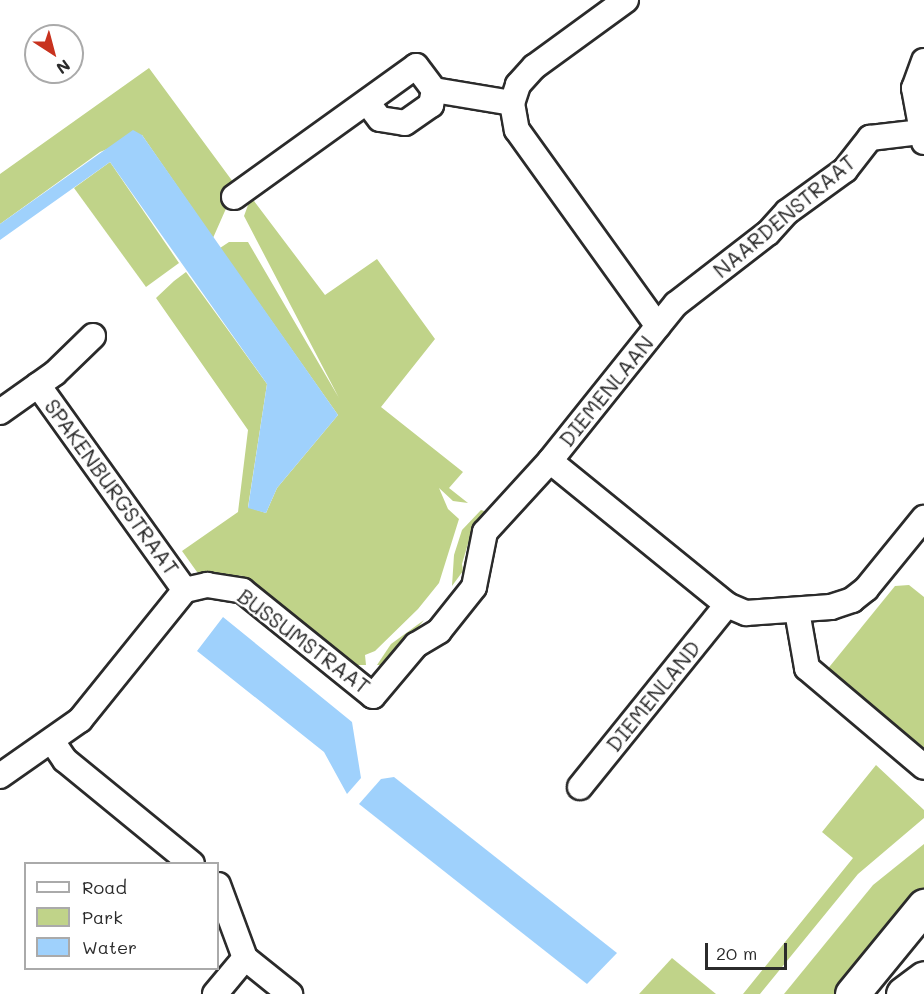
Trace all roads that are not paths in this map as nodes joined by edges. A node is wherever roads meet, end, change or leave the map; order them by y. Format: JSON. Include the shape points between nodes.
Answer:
{"nodes":[{"id":1,"x":626,"y":0,"type":"edge"},
{"id":2,"x":924,"y":61,"type":"edge"},
{"id":3,"x":434,"y":90,"type":"junction"},
{"id":4,"x":367,"y":102,"type":"junction"},
{"id":5,"x":512,"y":103,"type":"junction"},
{"id":6,"x":922,"y":137,"type":"edge"},
{"id":7,"x":234,"y":197,"type":"dead end"},
{"id":8,"x":658,"y":326,"type":"junction"},
{"id":9,"x":93,"y":336,"type":"dead end"},
{"id":10,"x":38,"y":385,"type":"junction"},
{"id":11,"x":0,"y":412,"type":"edge"},
{"id":12,"x":550,"y":461,"type":"junction"},
{"id":13,"x":924,"y":518,"type":"edge"},
{"id":14,"x":185,"y":590,"type":"junction"},
{"id":15,"x":727,"y":605,"type":"junction"},
{"id":16,"x":796,"y":611,"type":"junction"},
{"id":17,"x":52,"y":741,"type":"junction"},
{"id":18,"x":924,"y":767,"type":"edge"},
{"id":19,"x":0,"y":777,"type":"edge"},
{"id":20,"x":580,"y":787,"type":"dead end"},
{"id":21,"x":190,"y":862,"type":"edge"},
{"id":22,"x":219,"y":888,"type":"edge"},
{"id":23,"x":924,"y":906,"type":"edge"},
{"id":24,"x":245,"y":958,"type":"junction"},
{"id":25,"x":924,"y":978,"type":"edge"},
{"id":26,"x":215,"y":994,"type":"edge"},
{"id":27,"x":290,"y":994,"type":"edge"},
{"id":28,"x":852,"y":994,"type":"edge"},
{"id":29,"x":903,"y":994,"type":"edge"}],
"edges":[{"from":1,"to":5,"type":"street","via":[[527,73]]},
{"from":2,"to":6,"type":"street","via":[[914,88]]},
{"from":3,"to":4,"type":"street","via":[[416,66]]},
{"from":3,"to":4,"type":"street","via":[[431,105],[405,123],[380,119]]},
{"from":3,"to":5,"type":"street"},
{"from":4,"to":7,"type":"street"},
{"from":5,"to":8,"type":"street","name":"DIEMENLAAN","via":[[517,130]]},
{"from":6,"to":8,"type":"street","name":"NAARDENSTRAAT","via":[[870,138],[845,170],[787,212],[768,233],[676,304]]},
{"from":8,"to":12,"type":"street","name":"DIEMENLAAN"},
{"from":9,"to":10,"type":"street","name":"SPAKENBURGSTRAAT"},
{"from":10,"to":11,"type":"street","name":"SPAKENBURGSTRAAT"},
{"from":10,"to":14,"type":"street","name":"SPAKENBURGSTRAAT"},
{"from":12,"to":14,"type":"street","name":"BUSSUMSTRAAT","via":[[485,532],[474,587],[439,631],[416,645],[373,696],[243,591],[207,585]]},
{"from":12,"to":15,"type":"street","name":"DIEMENLAAN"},
{"from":13,"to":16,"type":"street","name":"DIEMENLAAN","via":[[860,595],[831,607]]},
{"from":14,"to":17,"type":"street","via":[[80,720]]},
{"from":15,"to":16,"type":"street","name":"DIEMENLAAN","via":[[757,614]]},
{"from":15,"to":20,"type":"street","name":"DIEMENLAND"},
{"from":16,"to":18,"type":"street","via":[[807,668]]},
{"from":17,"to":19,"type":"street"},
{"from":17,"to":21,"type":"street","via":[[65,760]]},
{"from":22,"to":24,"type":"street"},
{"from":23,"to":28,"type":"main road"},
{"from":24,"to":26,"type":"street"},
{"from":24,"to":27,"type":"street"},
{"from":25,"to":29,"type":"main road"}]}
